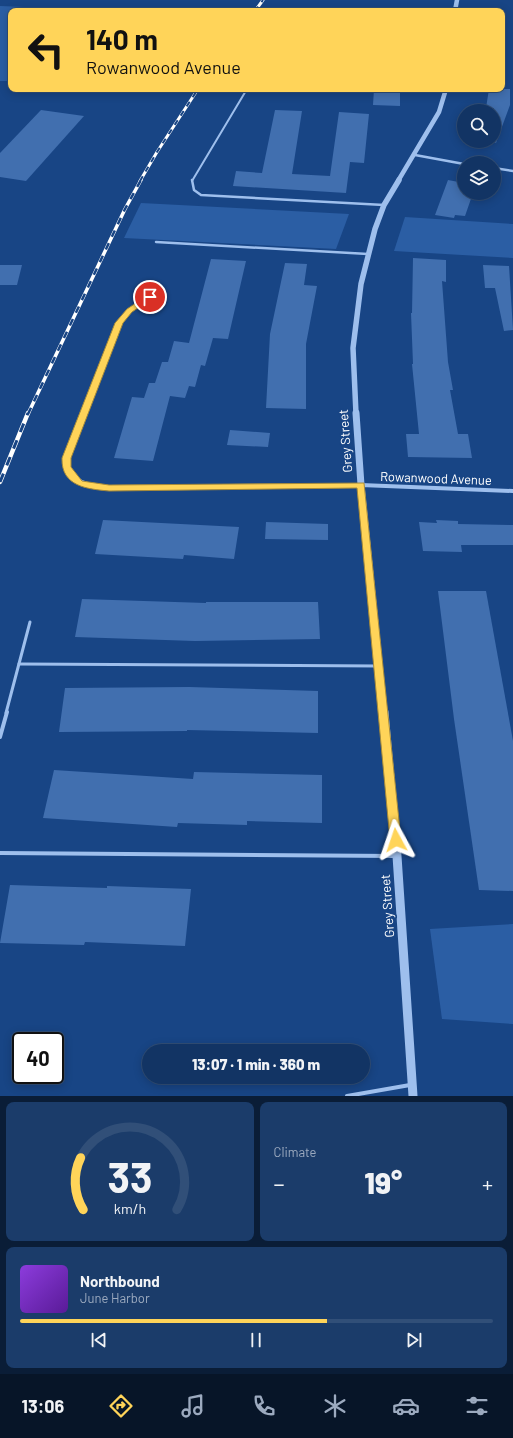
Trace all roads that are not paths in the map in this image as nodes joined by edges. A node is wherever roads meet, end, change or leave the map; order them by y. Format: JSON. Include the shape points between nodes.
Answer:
{"nodes":[{"id":1,"x":245,"y":92,"type":"edge"},
{"id":2,"x":445,"y":92,"type":"edge"},
{"id":3,"x":415,"y":155,"type":"junction"},
{"id":4,"x":457,"y":163,"type":"edge"},
{"id":5,"x":501,"y":169,"type":"edge"},
{"id":6,"x":513,"y":171,"type":"edge"},
{"id":7,"x":384,"y":205,"type":"junction"},
{"id":8,"x":156,"y":242,"type":"dead end"},
{"id":9,"x":368,"y":254,"type":"junction"},
{"id":10,"x":150,"y":297,"type":"dead end"},
{"id":11,"x":361,"y":485,"type":"junction"},
{"id":12,"x":513,"y":491,"type":"edge"},
{"id":13,"x":30,"y":622,"type":"dead end"},
{"id":14,"x":19,"y":664,"type":"junction"},
{"id":15,"x":380,"y":666,"type":"junction"},
{"id":16,"x":0,"y":736,"type":"edge"},
{"id":17,"x":0,"y":854,"type":"edge"},
{"id":18,"x":397,"y":856,"type":"junction"},
{"id":19,"x":412,"y":1084,"type":"junction"},
{"id":20,"x":347,"y":1096,"type":"edge"},
{"id":21,"x":413,"y":1096,"type":"edge"}],
"edges":[{"from":1,"to":7,"type":"lane","via":[[192,181],[196,193]]},
{"from":2,"to":3,"type":"street","name":"Grey Street","via":[[439,112]]},
{"from":3,"to":4,"type":"street"},
{"from":3,"to":7,"type":"street","name":"Grey Street"},
{"from":5,"to":6,"type":"street"},
{"from":7,"to":9,"type":"street","name":"Grey Street"},
{"from":8,"to":9,"type":"lane"},
{"from":9,"to":11,"type":"street","name":"Grey Street","via":[[356,315],[353,348]]},
{"from":10,"to":11,"type":"street","name":"Rowanwood Avenue","via":[[129,310],[119,323],[67,458],[66,467],[72,477],[79,483],[109,488]]},
{"from":11,"to":12,"type":"street","name":"Rowanwood Avenue"},
{"from":11,"to":15,"type":"street","name":"Grey Street"},
{"from":13,"to":14,"type":"lane"},
{"from":14,"to":15,"type":"lane"},
{"from":14,"to":16,"type":"lane"},
{"from":15,"to":18,"type":"street","name":"Grey Street"},
{"from":17,"to":18,"type":"lane"},
{"from":18,"to":19,"type":"street","name":"Grey Street"},
{"from":19,"to":20,"type":"lane"},
{"from":19,"to":21,"type":"street","name":"Grey Street"}]}
